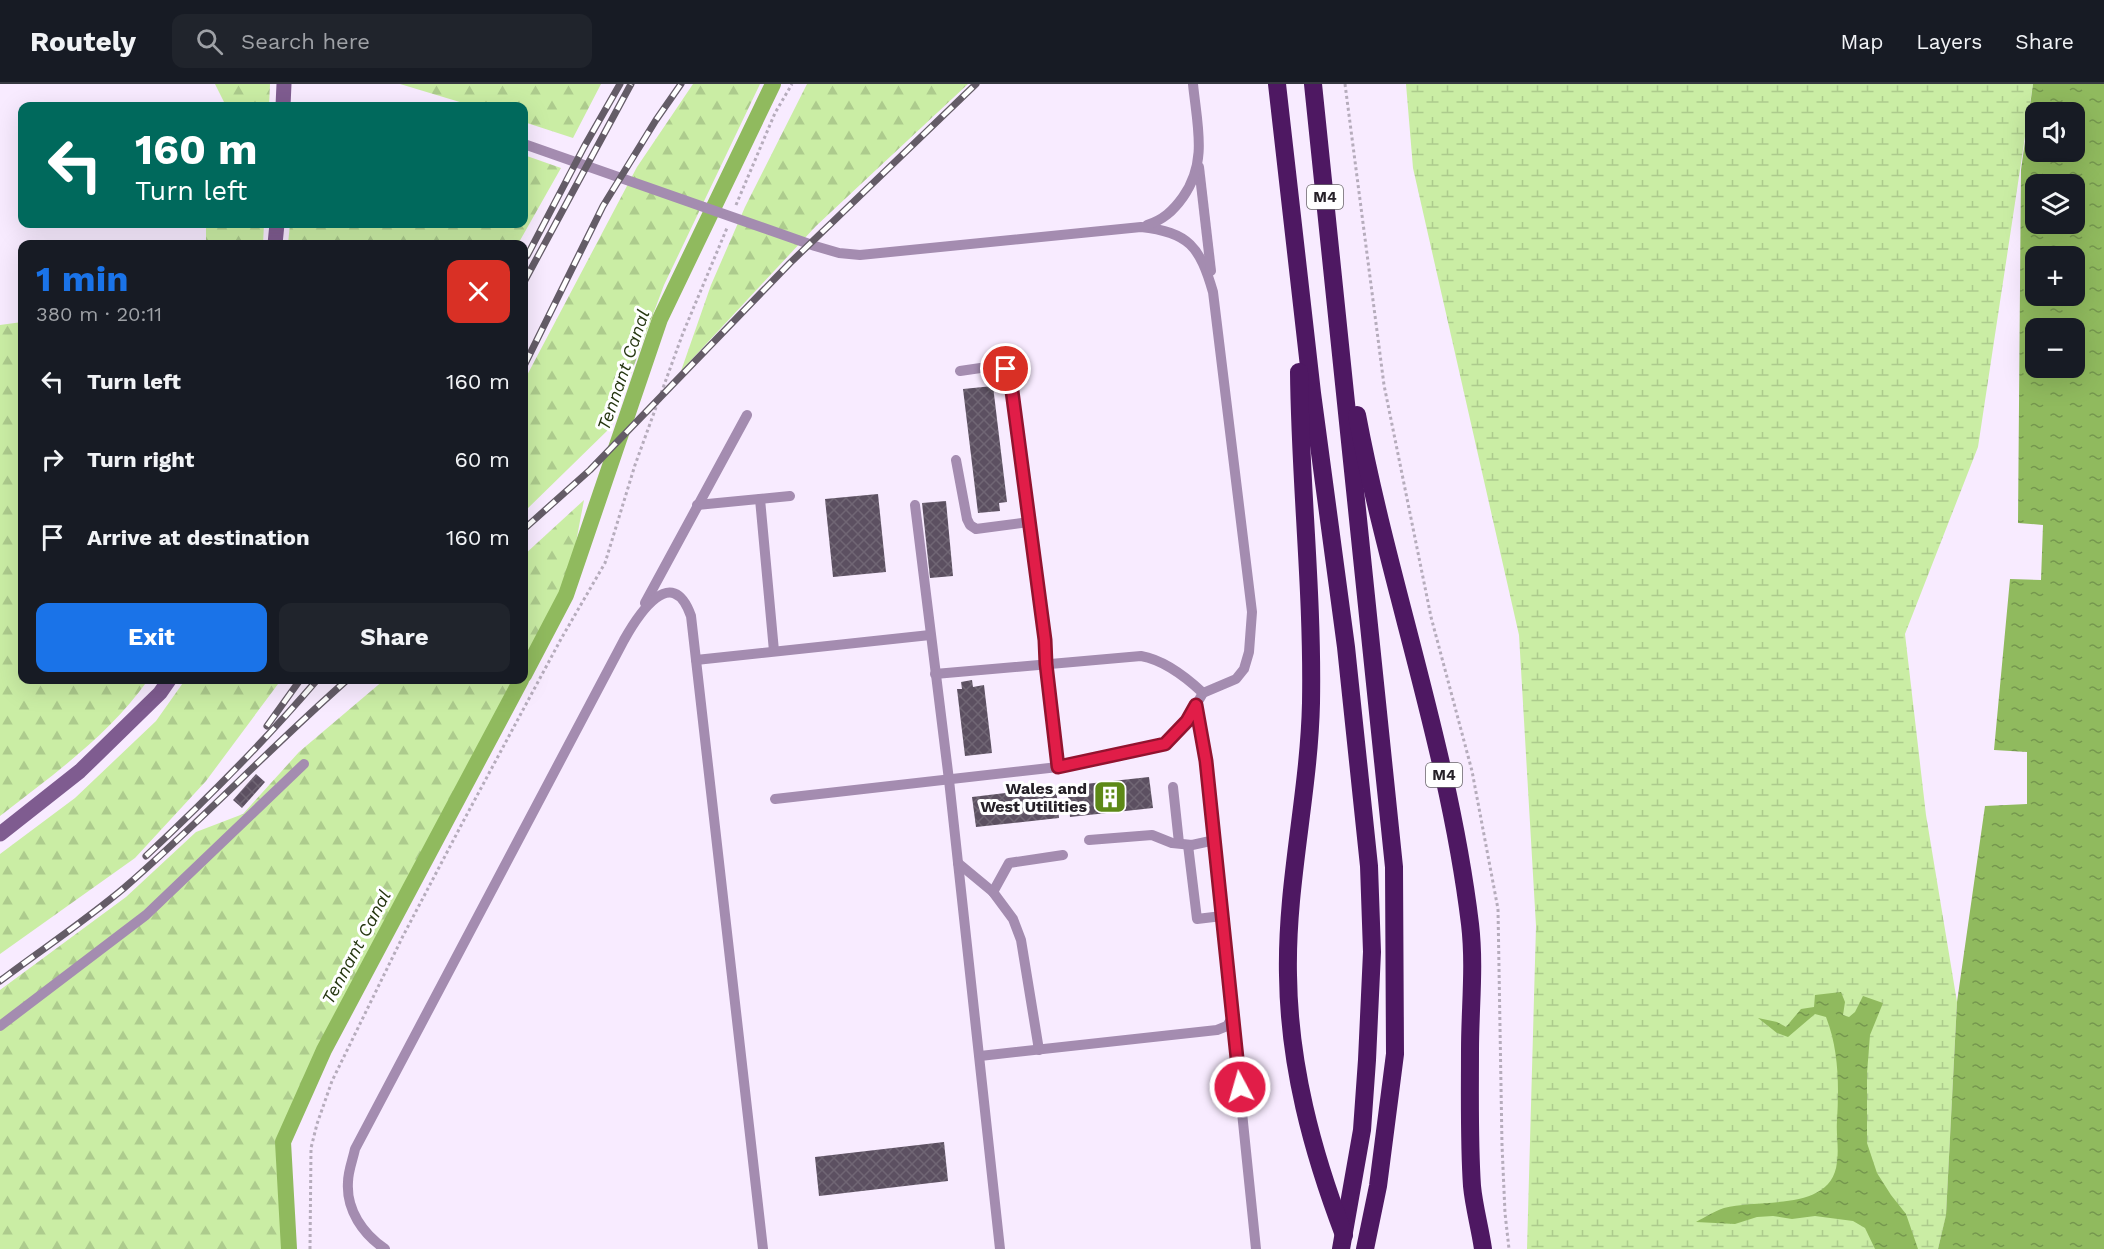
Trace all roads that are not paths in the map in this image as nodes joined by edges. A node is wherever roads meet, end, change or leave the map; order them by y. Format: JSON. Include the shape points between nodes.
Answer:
{"nodes":[{"id":1,"x":284,"y":84,"type":"edge"},
{"id":2,"x":1194,"y":84,"type":"edge"},
{"id":3,"x":1276,"y":84,"type":"edge"},
{"id":4,"x":1313,"y":84,"type":"edge"},
{"id":5,"x":283,"y":102,"type":"edge"},
{"id":6,"x":528,"y":145,"type":"edge"},
{"id":7,"x":1199,"y":164,"type":"junction"},
{"id":8,"x":1141,"y":226,"type":"junction"},
{"id":9,"x":1299,"y":283,"type":"junction"},
{"id":10,"x":1213,"y":292,"type":"junction"},
{"id":11,"x":1336,"y":310,"type":"junction"},
{"id":12,"x":960,"y":371,"type":"dead end"},
{"id":13,"x":747,"y":415,"type":"dead end"},
{"id":14,"x":956,"y":460,"type":"dead end"},
{"id":15,"x":790,"y":496,"type":"dead end"},
{"id":16,"x":760,"y":499,"type":"junction"},
{"id":17,"x":697,"y":505,"type":"junction"},
{"id":18,"x":915,"y":505,"type":"dead end"},
{"id":19,"x":1029,"y":522,"type":"junction"},
{"id":20,"x":635,"y":622,"type":"junction"},
{"id":21,"x":930,"y":635,"type":"junction"},
{"id":22,"x":774,"y":651,"type":"junction"},
{"id":23,"x":696,"y":660,"type":"junction"},
{"id":24,"x":1046,"y":664,"type":"junction"},
{"id":25,"x":935,"y":674,"type":"junction"},
{"id":26,"x":166,"y":684,"type":"edge"},
{"id":27,"x":1203,"y":693,"type":"junction"},
{"id":28,"x":1196,"y":705,"type":"junction"},
{"id":29,"x":304,"y":764,"type":"dead end"},
{"id":30,"x":1058,"y":767,"type":"junction"},
{"id":31,"x":949,"y":780,"type":"junction"},
{"id":32,"x":1173,"y":787,"type":"dead end"},
{"id":33,"x":775,"y":799,"type":"dead end"},
{"id":34,"x":0,"y":834,"type":"edge"},
{"id":35,"x":1089,"y":840,"type":"dead end"},
{"id":36,"x":1215,"y":840,"type":"junction"},
{"id":37,"x":1184,"y":844,"type":"junction"},
{"id":38,"x":1064,"y":855,"type":"dead end"},
{"id":39,"x":958,"y":863,"type":"junction"},
{"id":40,"x":993,"y":892,"type":"junction"},
{"id":41,"x":1222,"y":916,"type":"junction"},
{"id":42,"x":1232,"y":1018,"type":"junction"},
{"id":43,"x":0,"y":1026,"type":"edge"},
{"id":44,"x":1039,"y":1050,"type":"junction"},
{"id":45,"x":980,"y":1056,"type":"junction"},
{"id":46,"x":385,"y":1249,"type":"edge"},
{"id":47,"x":763,"y":1249,"type":"edge"},
{"id":48,"x":1000,"y":1249,"type":"edge"},
{"id":49,"x":1256,"y":1249,"type":"edge"},
{"id":50,"x":1341,"y":1249,"type":"edge"},
{"id":51,"x":1349,"y":1249,"type":"edge"},
{"id":52,"x":1365,"y":1249,"type":"edge"},
{"id":53,"x":1483,"y":1249,"type":"edge"}],
"edges":[{"from":1,"to":5,"type":"main road"},
{"from":2,"to":7,"type":"lane"},
{"from":3,"to":9,"type":"highway","number":"M4"},
{"from":4,"to":11,"type":"highway","number":"M4"},
{"from":6,"to":8,"type":"lane","via":[[839,253],[860,255]]},
{"from":7,"to":8,"type":"lane","via":[[1192,184],[1176,207],[1160,221]]},
{"from":7,"to":10,"type":"lane"},
{"from":8,"to":10,"type":"lane","via":[[1179,236],[1195,248],[1205,264]]},
{"from":9,"to":50,"type":"highway","number":"M4","via":[[1347,647],[1369,866],[1372,952],[1362,1130]]},
{"from":9,"to":51,"type":"highway","number":"M4","via":[[1299,402],[1311,696],[1288,973],[1292,1045],[1308,1126]]},
{"from":10,"to":27,"type":"lane","via":[[1252,612],[1244,669],[1236,679]]},
{"from":11,"to":52,"type":"highway","number":"M4","via":[[1394,867],[1395,1054],[1378,1186]]},
{"from":11,"to":53,"type":"highway","number":"M4","via":[[1364,450],[1460,853],[1470,926],[1473,989],[1472,1188]]},
{"from":12,"to":19,"type":"lane","via":[[1000,365],[1010,376]]},
{"from":13,"to":17,"type":"lane"},
{"from":14,"to":19,"type":"lane","via":[[970,525],[976,530]]},
{"from":15,"to":16,"type":"lane"},
{"from":16,"to":17,"type":"lane"},
{"from":16,"to":22,"type":"lane"},
{"from":17,"to":20,"type":"lane"},
{"from":18,"to":21,"type":"lane"},
{"from":19,"to":24,"type":"lane"},
{"from":20,"to":23,"type":"lane","via":[[655,597],[676,593],[686,602],[691,616]]},
{"from":20,"to":46,"type":"lane","via":[[355,1149],[348,1182],[353,1215]]},
{"from":21,"to":22,"type":"lane"},
{"from":21,"to":25,"type":"lane"},
{"from":22,"to":23,"type":"lane"},
{"from":23,"to":47,"type":"lane"},
{"from":24,"to":25,"type":"lane"},
{"from":24,"to":27,"type":"lane","via":[[1153,658]]},
{"from":24,"to":30,"type":"lane"},
{"from":25,"to":31,"type":"lane"},
{"from":26,"to":34,"type":"main road","via":[[80,771]]},
{"from":27,"to":28,"type":"lane"},
{"from":28,"to":30,"type":"lane","via":[[1165,744]]},
{"from":28,"to":36,"type":"lane"},
{"from":29,"to":43,"type":"lane","via":[[146,915]]},
{"from":30,"to":31,"type":"lane"},
{"from":31,"to":33,"type":"lane"},
{"from":31,"to":39,"type":"lane"},
{"from":32,"to":37,"type":"lane"},
{"from":35,"to":37,"type":"lane","via":[[1152,835]]},
{"from":36,"to":37,"type":"lane"},
{"from":36,"to":41,"type":"lane"},
{"from":37,"to":41,"type":"lane","via":[[1197,919]]},
{"from":38,"to":40,"type":"lane","via":[[1009,863]]},
{"from":39,"to":40,"type":"lane"},
{"from":39,"to":45,"type":"lane"},
{"from":40,"to":44,"type":"lane","via":[[1013,919],[1021,940]]},
{"from":41,"to":42,"type":"lane"},
{"from":42,"to":44,"type":"lane","via":[[1227,1026],[1217,1029]]},
{"from":42,"to":49,"type":"lane"},
{"from":44,"to":45,"type":"lane"},
{"from":45,"to":48,"type":"lane"}]}
